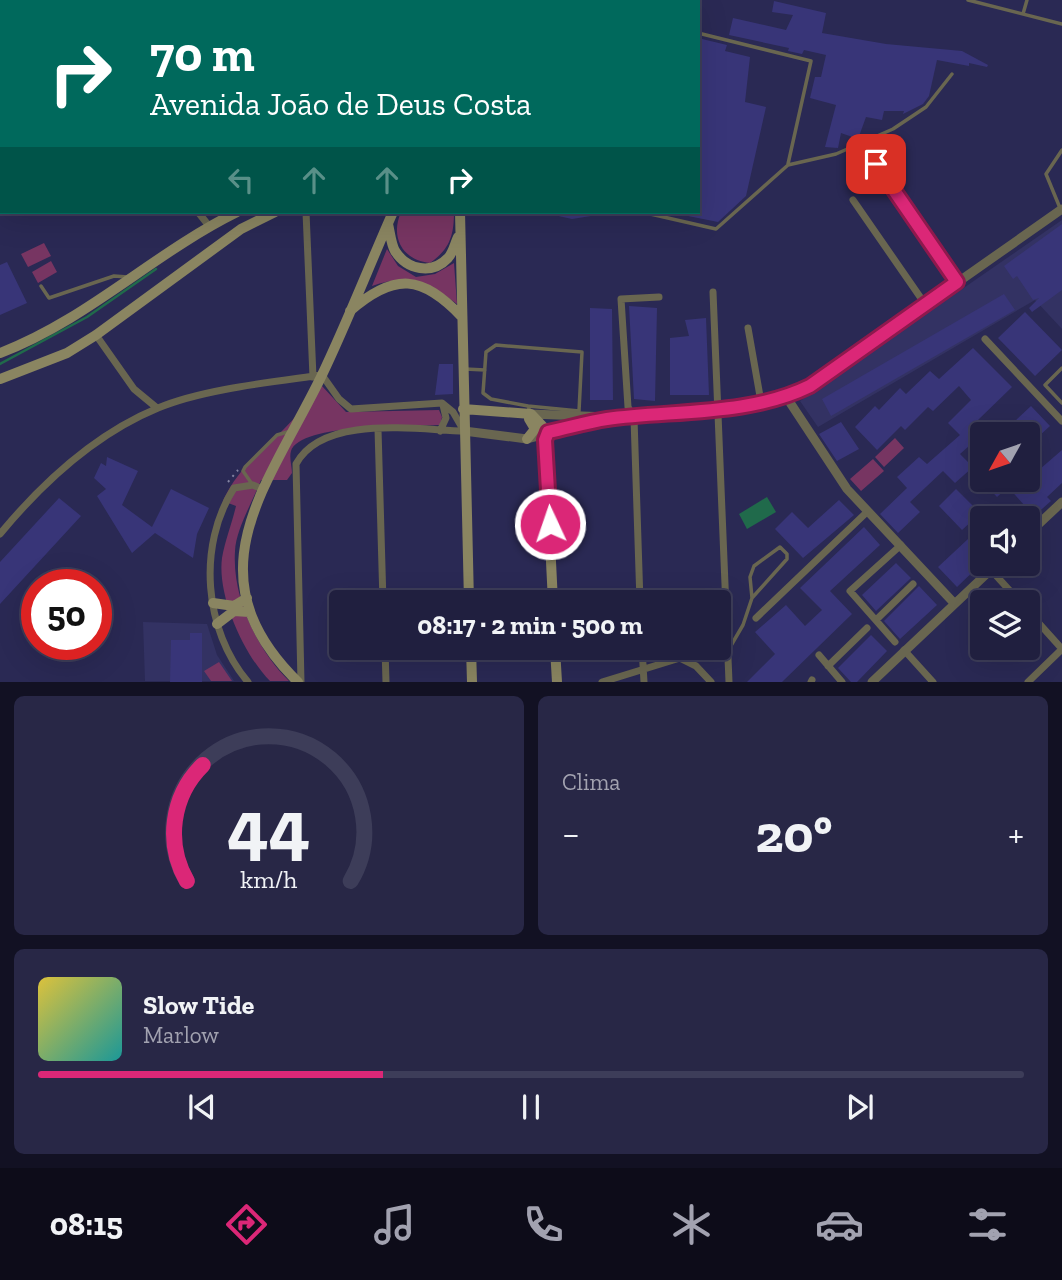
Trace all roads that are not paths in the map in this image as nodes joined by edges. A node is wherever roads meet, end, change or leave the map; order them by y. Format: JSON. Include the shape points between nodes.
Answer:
{"nodes":[{"id":1,"x":968,"y":0,"type":"edge"},
{"id":2,"x":1027,"y":0,"type":"edge"},
{"id":3,"x":1023,"y":14,"type":"junction"},
{"id":4,"x":1062,"y":24,"type":"edge"},
{"id":5,"x":700,"y":33,"type":"edge"},
{"id":6,"x":952,"y":74,"type":"dead end"},
{"id":7,"x":1062,"y":150,"type":"edge"},
{"id":8,"x":876,"y":164,"type":"dead end"},
{"id":9,"x":788,"y":165,"type":"junction"},
{"id":10,"x":853,"y":200,"type":"dead end"},
{"id":11,"x":1061,"y":209,"type":"edge"},
{"id":12,"x":200,"y":214,"type":"edge"},
{"id":13,"x":233,"y":214,"type":"edge"},
{"id":14,"x":271,"y":214,"type":"edge"},
{"id":15,"x":306,"y":214,"type":"edge"},
{"id":16,"x":387,"y":214,"type":"edge"},
{"id":17,"x":392,"y":214,"type":"edge"},
{"id":18,"x":460,"y":214,"type":"edge"},
{"id":19,"x":650,"y":214,"type":"edge"},
{"id":20,"x":388,"y":224,"type":"junction"},
{"id":21,"x":209,"y":226,"type":"junction"},
{"id":22,"x":460,"y":234,"type":"junction"},
{"id":23,"x":130,"y":277,"type":"junction"},
{"id":24,"x":957,"y":282,"type":"junction"},
{"id":25,"x":41,"y":286,"type":"dead end"},
{"id":26,"x":713,"y":292,"type":"dead end"},
{"id":27,"x":659,"y":297,"type":"dead end"},
{"id":28,"x":925,"y":304,"type":"junction"},
{"id":29,"x":347,"y":314,"type":"junction"},
{"id":30,"x":462,"y":317,"type":"junction"},
{"id":31,"x":748,"y":328,"type":"dead end"},
{"id":32,"x":96,"y":335,"type":"junction"},
{"id":33,"x":985,"y":339,"type":"dead end"},
{"id":34,"x":0,"y":353,"type":"edge"},
{"id":35,"x":1062,"y":368,"type":"edge"},
{"id":36,"x":463,"y":369,"type":"junction"},
{"id":37,"x":486,"y":370,"type":"junction"},
{"id":38,"x":317,"y":376,"type":"junction"},
{"id":39,"x":0,"y":379,"type":"edge"},
{"id":40,"x":787,"y":398,"type":"junction"},
{"id":41,"x":761,"y":402,"type":"junction"},
{"id":42,"x":1062,"y":403,"type":"edge"},
{"id":43,"x":443,"y":404,"type":"junction"},
{"id":44,"x":158,"y":408,"type":"junction"},
{"id":45,"x":720,"y":408,"type":"junction"},
{"id":46,"x":463,"y":410,"type":"junction"},
{"id":47,"x":530,"y":410,"type":"junction"},
{"id":48,"x":517,"y":413,"type":"junction"},
{"id":49,"x":634,"y":418,"type":"junction"},
{"id":50,"x":606,"y":419,"type":"junction"},
{"id":51,"x":1062,"y":421,"type":"edge"},
{"id":52,"x":378,"y":429,"type":"junction"},
{"id":53,"x":293,"y":430,"type":"junction"},
{"id":54,"x":440,"y":431,"type":"junction"},
{"id":55,"x":464,"y":431,"type":"junction"},
{"id":56,"x":548,"y":432,"type":"junction"},
{"id":57,"x":527,"y":439,"type":"junction"},
{"id":58,"x":258,"y":487,"type":"junction"},
{"id":59,"x":1062,"y":502,"type":"edge"},
{"id":60,"x":868,"y":511,"type":"junction"},
{"id":61,"x":1040,"y":523,"type":"edge"},
{"id":62,"x":0,"y":534,"type":"edge"},
{"id":63,"x":901,"y":545,"type":"junction"},
{"id":64,"x":984,"y":576,"type":"edge"},
{"id":65,"x":913,"y":584,"type":"dead end"},
{"id":66,"x":383,"y":590,"type":"edge"},
{"id":67,"x":469,"y":590,"type":"edge"},
{"id":68,"x":552,"y":590,"type":"edge"},
{"id":69,"x":640,"y":590,"type":"edge"},
{"id":70,"x":726,"y":590,"type":"edge"},
{"id":71,"x":247,"y":598,"type":"junction"},
{"id":72,"x":752,"y":598,"type":"junction"},
{"id":73,"x":213,"y":603,"type":"junction"},
{"id":74,"x":954,"y":603,"type":"junction"},
{"id":75,"x":249,"y":612,"type":"junction"},
{"id":76,"x":757,"y":618,"type":"dead end"},
{"id":77,"x":876,"y":620,"type":"junction"},
{"id":78,"x":217,"y":624,"type":"junction"},
{"id":79,"x":1040,"y":624,"type":"edge"},
{"id":80,"x":867,"y":628,"type":"dead end"},
{"id":81,"x":895,"y":642,"type":"dead end"},
{"id":82,"x":731,"y":645,"type":"edge"},
{"id":83,"x":1062,"y":649,"type":"edge"},
{"id":84,"x":905,"y":650,"type":"junction"},
{"id":85,"x":819,"y":655,"type":"dead end"},
{"id":86,"x":385,"y":660,"type":"edge"},
{"id":87,"x":471,"y":660,"type":"edge"},
{"id":88,"x":556,"y":660,"type":"edge"},
{"id":89,"x":643,"y":660,"type":"edge"},
{"id":90,"x":728,"y":660,"type":"edge"},
{"id":91,"x":828,"y":666,"type":"junction"},
{"id":92,"x":643,"y":668,"type":"junction"},
{"id":93,"x":247,"y":681,"type":"edge"},
{"id":94,"x":300,"y":681,"type":"edge"},
{"id":95,"x":386,"y":681,"type":"edge"},
{"id":96,"x":472,"y":681,"type":"edge"},
{"id":97,"x":557,"y":681,"type":"edge"},
{"id":98,"x":602,"y":681,"type":"edge"},
{"id":99,"x":643,"y":681,"type":"edge"},
{"id":100,"x":711,"y":681,"type":"edge"},
{"id":101,"x":729,"y":681,"type":"edge"},
{"id":102,"x":842,"y":681,"type":"edge"},
{"id":103,"x":872,"y":681,"type":"edge"},
{"id":104,"x":933,"y":681,"type":"edge"},
{"id":105,"x":1028,"y":681,"type":"edge"}],
"edges":[{"from":1,"to":3,"type":"lane"},
{"from":2,"to":3,"type":"lane"},
{"from":3,"to":4,"type":"lane"},
{"from":5,"to":9,"type":"lane","via":[[811,61]]},
{"from":6,"to":9,"type":"lane","via":[[926,107],[893,129],[836,154]]},
{"from":7,"to":11,"type":"lane","via":[[1046,174]]},
{"from":8,"to":24,"type":"lane"},
{"from":9,"to":19,"type":"lane","via":[[716,229]]},
{"from":10,"to":28,"type":"street"},
{"from":11,"to":24,"type":"street"},
{"from":12,"to":21,"type":"street"},
{"from":13,"to":21,"type":"main road"},
{"from":14,"to":32,"type":"main road","via":[[242,229]]},
{"from":15,"to":38,"type":"street"},
{"from":16,"to":20,"type":"main road"},
{"from":17,"to":20,"type":"main road"},
{"from":18,"to":22,"type":"main road"},
{"from":20,"to":22,"type":"main road","via":[[394,250],[409,267],[420,269],[431,269],[448,258]]},
{"from":20,"to":29,"type":"main road"},
{"from":21,"to":23,"type":"main road"},
{"from":22,"to":30,"type":"main road"},
{"from":23,"to":25,"type":"lane","via":[[114,276],[49,298]]},
{"from":23,"to":34,"type":"main road","via":[[61,324]]},
{"from":24,"to":28,"type":"street"},
{"from":26,"to":45,"type":"street"},
{"from":27,"to":49,"type":"street","via":[[621,299],[628,407]]},
{"from":28,"to":40,"type":"street"},
{"from":29,"to":30,"type":"main road","via":[[387,286],[408,282],[429,288]]},
{"from":29,"to":38,"type":"main road"},
{"from":30,"to":36,"type":"main road"},
{"from":31,"to":41,"type":"street"},
{"from":32,"to":39,"type":"main road","via":[[67,353]]},
{"from":32,"to":44,"type":"street","via":[[134,389]]},
{"from":33,"to":51,"type":"street"},
{"from":35,"to":42,"type":"lane","via":[[1045,385]]},
{"from":36,"to":37,"type":"lane"},
{"from":36,"to":46,"type":"main road"},
{"from":37,"to":47,"type":"lane","via":[[486,397]]},
{"from":37,"to":47,"type":"lane","via":[[486,352],[496,345],[582,352],[579,411]]},
{"from":38,"to":43,"type":"street","via":[[352,409]]},
{"from":38,"to":44,"type":"street"},
{"from":38,"to":53,"type":"main road"},
{"from":40,"to":41,"type":"street"},
{"from":40,"to":60,"type":"street","via":[[847,489]]},
{"from":41,"to":45,"type":"street"},
{"from":43,"to":54,"type":"street","via":[[446,418]]},
{"from":43,"to":55,"type":"street"},
{"from":44,"to":62,"type":"street","via":[[80,453]]},
{"from":45,"to":49,"type":"street"},
{"from":45,"to":70,"type":"street"},
{"from":46,"to":48,"type":"main road"},
{"from":46,"to":55,"type":"main road"},
{"from":47,"to":48,"type":"main road"},
{"from":47,"to":50,"type":"street"},
{"from":47,"to":56,"type":"main road"},
{"from":48,"to":57,"type":"main road","via":[[535,429]]},
{"from":49,"to":50,"type":"street"},
{"from":49,"to":69,"type":"street"},
{"from":50,"to":56,"type":"street"},
{"from":52,"to":54,"type":"street"},
{"from":52,"to":66,"type":"street"},
{"from":52,"to":94,"type":"street","via":[[349,430],[319,442],[302,453],[296,464]]},
{"from":53,"to":58,"type":"main road"},
{"from":53,"to":58,"type":"lane","via":[[277,435],[245,467],[243,471]]},
{"from":54,"to":55,"type":"street"},
{"from":55,"to":57,"type":"street"},
{"from":55,"to":67,"type":"main road"},
{"from":56,"to":57,"type":"street"},
{"from":56,"to":68,"type":"main road"},
{"from":58,"to":71,"type":"main road","via":[[243,548]]},
{"from":58,"to":73,"type":"street","via":[[234,488],[224,503],[213,538]]},
{"from":59,"to":61,"type":"street"},
{"from":60,"to":63,"type":"street"},
{"from":60,"to":76,"type":"street"},
{"from":63,"to":74,"type":"street"},
{"from":63,"to":77,"type":"street","via":[[850,591]]},
{"from":64,"to":74,"type":"street"},
{"from":65,"to":77,"type":"street"},
{"from":71,"to":73,"type":"main road","via":[[234,606]]},
{"from":71,"to":75,"type":"main road"},
{"from":72,"to":72,"type":"lane","via":[[787,559],[780,547],[754,566]]},
{"from":72,"to":82,"type":"lane"},
{"from":73,"to":78,"type":"street"},
{"from":74,"to":84,"type":"street"},
{"from":75,"to":78,"type":"main road","via":[[234,611]]},
{"from":75,"to":94,"type":"main road","via":[[276,660]]},
{"from":77,"to":81,"type":"street"},
{"from":78,"to":93,"type":"street","via":[[227,655]]},
{"from":79,"to":83,"type":"street"},
{"from":80,"to":91,"type":"street"},
{"from":83,"to":105,"type":"street"},
{"from":84,"to":103,"type":"street"},
{"from":84,"to":104,"type":"street"},
{"from":85,"to":91,"type":"street"},
{"from":86,"to":95,"type":"street"},
{"from":87,"to":96,"type":"main road"},
{"from":88,"to":97,"type":"main road"},
{"from":89,"to":92,"type":"street"},
{"from":90,"to":101,"type":"street"},
{"from":91,"to":102,"type":"street"},
{"from":92,"to":98,"type":"street"},
{"from":92,"to":99,"type":"street"},
{"from":92,"to":100,"type":"street","via":[[680,658]]}]}
